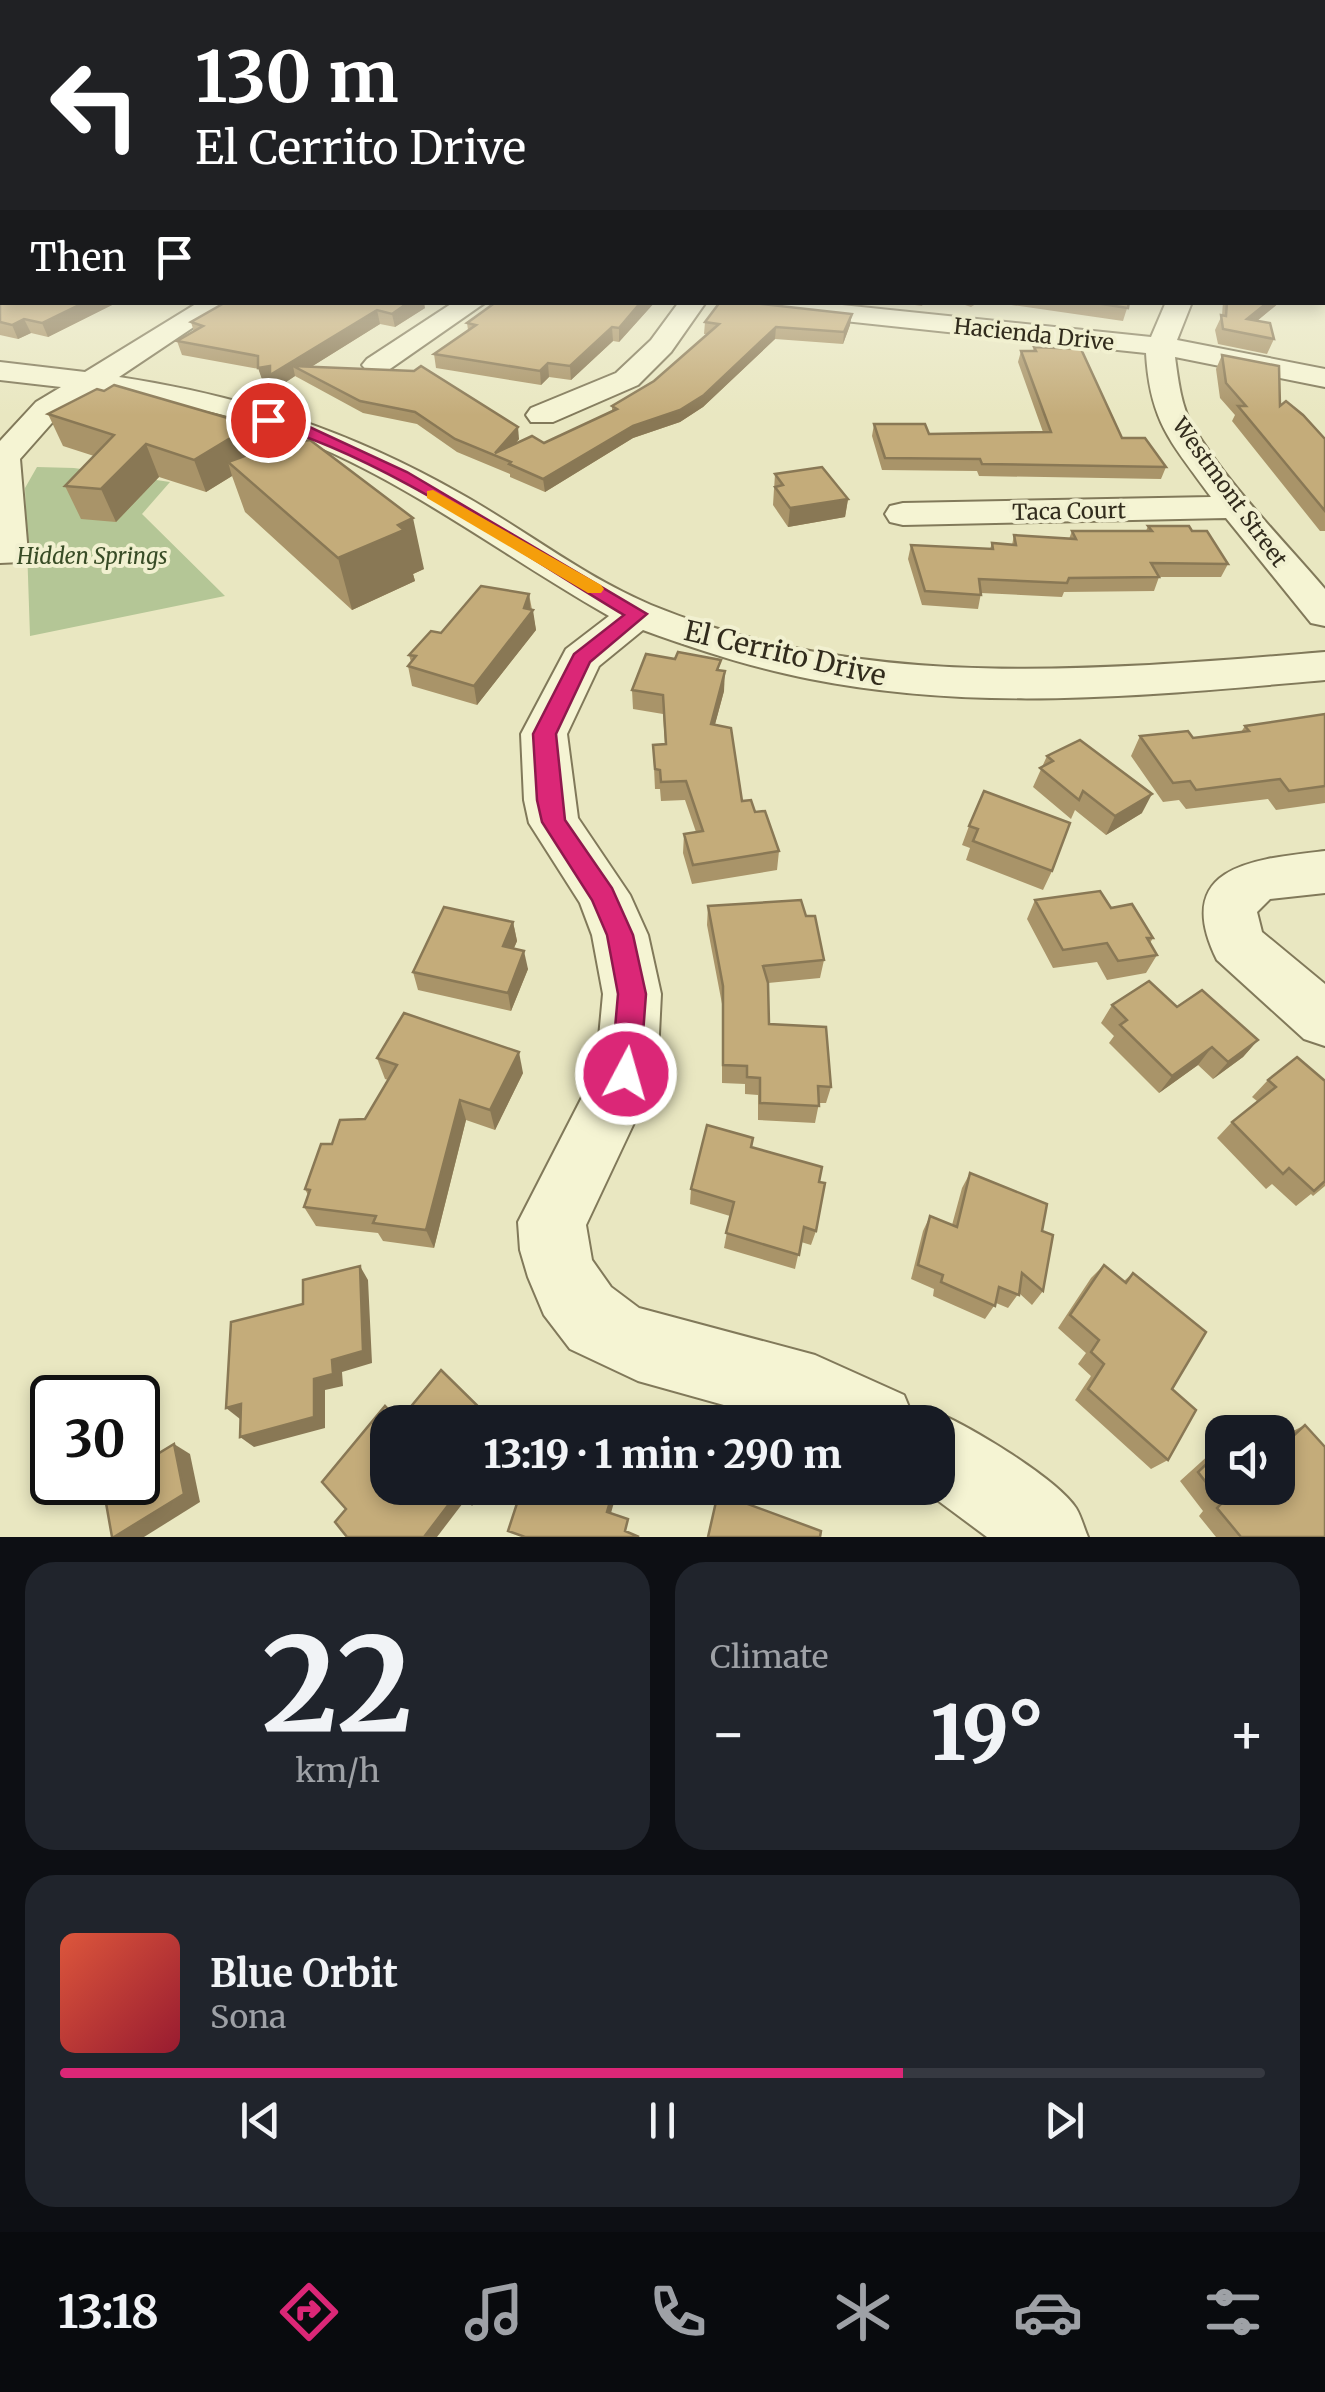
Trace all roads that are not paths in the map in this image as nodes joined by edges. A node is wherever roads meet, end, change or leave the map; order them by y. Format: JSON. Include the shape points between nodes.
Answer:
{"nodes":[{"id":1,"x":213,"y":305,"type":"edge"},
{"id":2,"x":467,"y":305,"type":"edge"},
{"id":3,"x":691,"y":305,"type":"edge"},
{"id":4,"x":764,"y":305,"type":"edge"},
{"id":5,"x":1178,"y":305,"type":"edge"},
{"id":6,"x":1160,"y":348,"type":"junction"},
{"id":7,"x":377,"y":365,"type":"edge"},
{"id":8,"x":0,"y":371,"type":"edge"},
{"id":9,"x":1325,"y":378,"type":"edge"},
{"id":10,"x":88,"y":380,"type":"junction"},
{"id":11,"x":542,"y":415,"type":"dead end"},
{"id":12,"x":1236,"y":507,"type":"junction"},
{"id":13,"x":903,"y":514,"type":"dead end"},
{"id":14,"x":9,"y":554,"type":"dead end"},
{"id":15,"x":637,"y":614,"type":"junction"},
{"id":16,"x":1325,"y":614,"type":"edge"},
{"id":17,"x":1325,"y":666,"type":"edge"},
{"id":18,"x":1325,"y":872,"type":"edge"},
{"id":19,"x":1325,"y":1020,"type":"edge"},
{"id":20,"x":842,"y":1405,"type":"edge"},
{"id":21,"x":955,"y":1464,"type":"edge"},
{"id":22,"x":1047,"y":1537,"type":"edge"}],
"edges":[{"from":1,"to":10,"type":"street"},
{"from":2,"to":7,"type":"street"},
{"from":3,"to":11,"type":"street","via":[[627,379]]},
{"from":4,"to":6,"type":"street","name":"Hacienda Drive"},
{"from":5,"to":6,"type":"street"},
{"from":6,"to":9,"type":"street","name":"Hacienda Drive"},
{"from":6,"to":12,"type":"street","name":"Westmont Street","via":[[1175,424]]},
{"from":8,"to":10,"type":"street","name":"El Cerrito Drive"},
{"from":10,"to":14,"type":"street","via":[[47,409],[2,458]]},
{"from":10,"to":15,"type":"street","name":"El Cerrito Drive","via":[[297,427],[401,475]]},
{"from":12,"to":13,"type":"street","name":"Taca Court"},
{"from":12,"to":16,"type":"street","name":"Westmont Street"},
{"from":15,"to":17,"type":"street","name":"El Cerrito Drive","via":[[808,664],[907,681],[1088,686]]},
{"from":15,"to":20,"type":"street","via":[[581,659],[544,734],[554,822],[608,908],[632,994],[626,1074],[552,1222],[551,1244],[562,1278],[599,1326]]},
{"from":18,"to":19,"type":"street","via":[[1256,880],[1229,906],[1237,944]]},
{"from":21,"to":22,"type":"street"}]}
